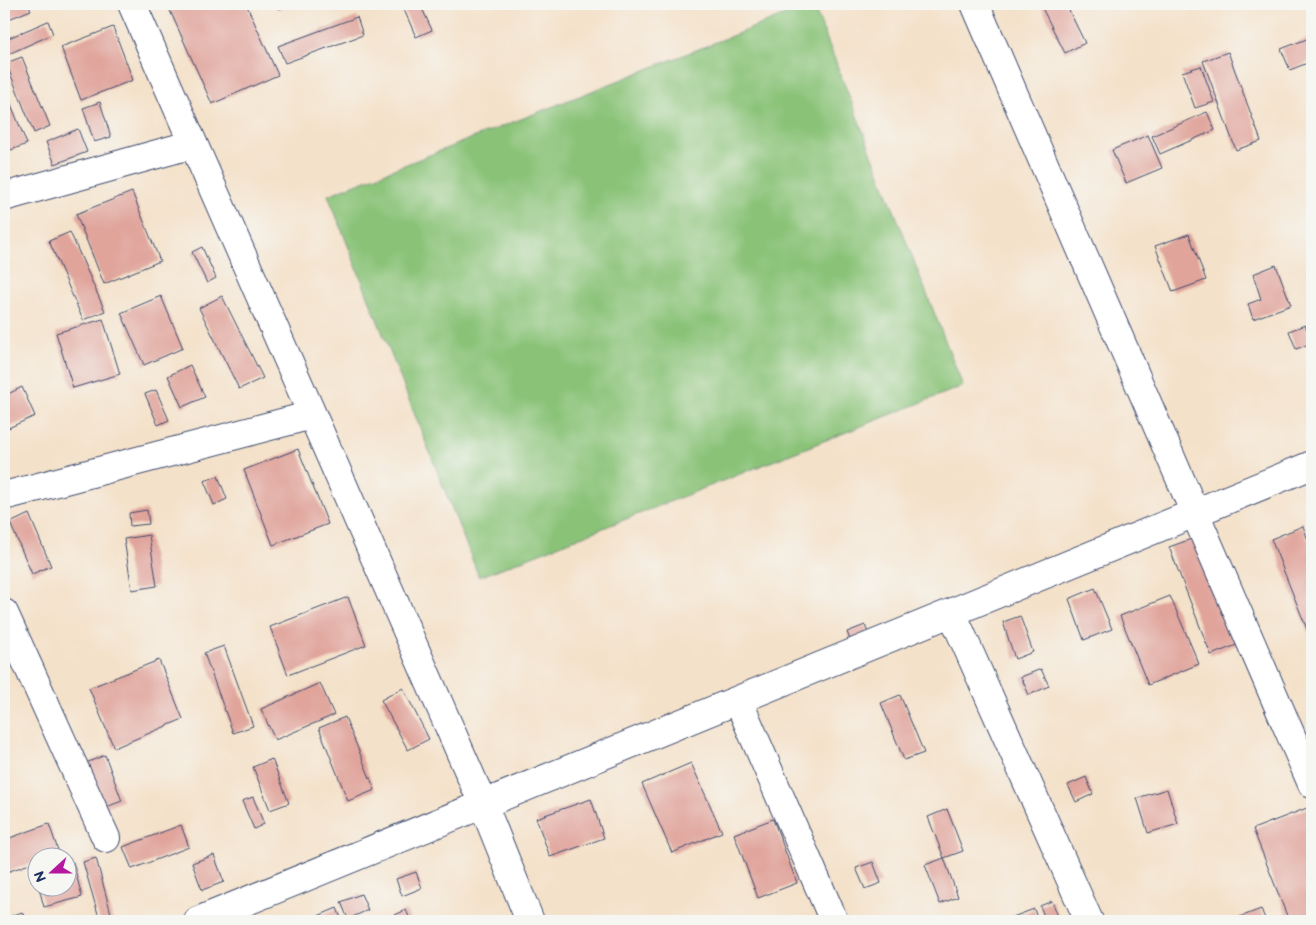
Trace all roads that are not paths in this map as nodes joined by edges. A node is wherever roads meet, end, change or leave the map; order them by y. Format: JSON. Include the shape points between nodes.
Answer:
{"nodes":[{"id":1,"x":132,"y":4,"type":"edge"},
{"id":2,"x":975,"y":4,"type":"edge"},
{"id":3,"x":193,"y":144,"type":"junction"},
{"id":4,"x":4,"y":197,"type":"edge"},
{"id":5,"x":312,"y":415,"type":"junction"},
{"id":6,"x":1312,"y":465,"type":"edge"},
{"id":7,"x":4,"y":496,"type":"edge"},
{"id":8,"x":1195,"y":512,"type":"junction"},
{"id":9,"x":952,"y":613,"type":"junction"},
{"id":10,"x":4,"y":614,"type":"edge"},
{"id":11,"x":738,"y":700,"type":"junction"},
{"id":12,"x":1312,"y":784,"type":"edge"},
{"id":13,"x":483,"y":804,"type":"junction"},
{"id":14,"x":106,"y":838,"type":"dead end"},
{"id":15,"x":198,"y":921,"type":"edge"},
{"id":16,"x":530,"y":921,"type":"edge"},
{"id":17,"x":834,"y":921,"type":"edge"},
{"id":18,"x":1090,"y":921,"type":"edge"}],
"edges":[{"from":1,"to":3,"type":"street"},
{"from":2,"to":8,"type":"street"},
{"from":3,"to":4,"type":"street"},
{"from":3,"to":5,"type":"street"},
{"from":5,"to":7,"type":"street"},
{"from":5,"to":13,"type":"street"},
{"from":6,"to":8,"type":"street"},
{"from":8,"to":9,"type":"street"},
{"from":8,"to":12,"type":"street"},
{"from":9,"to":11,"type":"street"},
{"from":9,"to":18,"type":"street"},
{"from":10,"to":14,"type":"street"},
{"from":11,"to":13,"type":"street"},
{"from":11,"to":17,"type":"street"},
{"from":13,"to":15,"type":"street"},
{"from":13,"to":16,"type":"street"}]}
